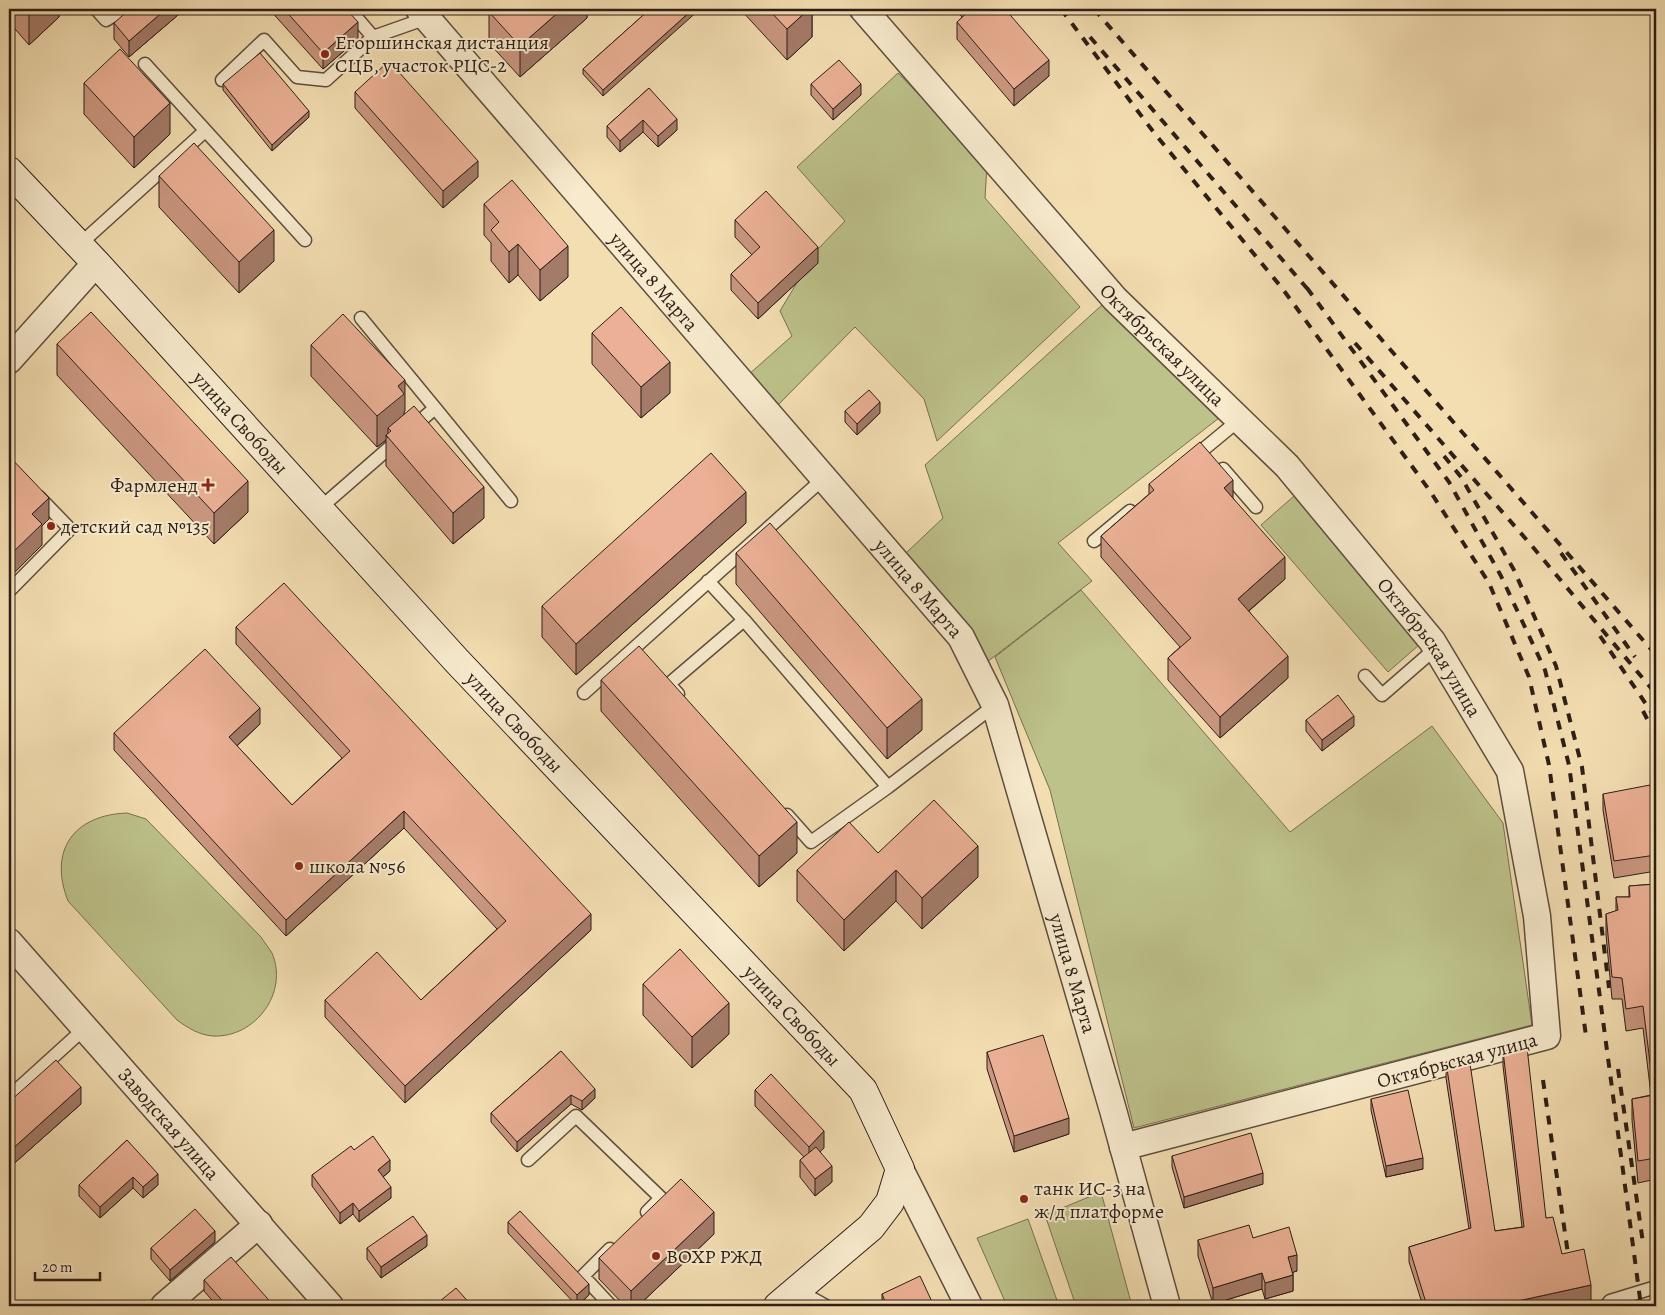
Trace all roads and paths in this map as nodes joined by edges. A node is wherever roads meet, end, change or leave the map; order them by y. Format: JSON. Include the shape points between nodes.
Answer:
{"nodes":[{"id":1,"x":96,"y":9,"type":"edge"},
{"id":2,"x":124,"y":9,"type":"edge"},
{"id":3,"x":349,"y":9,"type":"edge"},
{"id":4,"x":863,"y":9,"type":"edge"},
{"id":5,"x":423,"y":13,"type":"edge"},
{"id":6,"x":373,"y":36,"type":"junction"},
{"id":7,"x":145,"y":64,"type":"dead end"},
{"id":8,"x":222,"y":80,"type":"dead end"},
{"id":9,"x":206,"y":131,"type":"junction"},
{"id":10,"x":9,"y":171,"type":"edge"},
{"id":11,"x":305,"y":240,"type":"dead end"},
{"id":12,"x":88,"y":254,"type":"junction"},
{"id":13,"x":361,"y":318,"type":"dead end"},
{"id":14,"x":9,"y":360,"type":"edge"},
{"id":15,"x":436,"y":408,"type":"junction"},
{"id":16,"x":1239,"y":420,"type":"junction"},
{"id":17,"x":1211,"y":455,"type":"junction"},
{"id":18,"x":1183,"y":467,"type":"edge"},
{"id":19,"x":824,"y":478,"type":"junction"},
{"id":20,"x":29,"y":487,"type":"edge"},
{"id":21,"x":511,"y":501,"type":"dead end"},
{"id":22,"x":1138,"y":504,"type":"edge"},
{"id":23,"x":1256,"y":507,"type":"dead end"},
{"id":24,"x":320,"y":509,"type":"junction"},
{"id":25,"x":1094,"y":541,"type":"dead end"},
{"id":26,"x":708,"y":581,"type":"junction"},
{"id":27,"x":9,"y":591,"type":"edge"},
{"id":28,"x":744,"y":620,"type":"junction"},
{"id":29,"x":1436,"y":648,"type":"junction"},
{"id":30,"x":1365,"y":676,"type":"dead end"},
{"id":31,"x":584,"y":693,"type":"dead end"},
{"id":32,"x":995,"y":705,"type":"junction"},
{"id":33,"x":688,"y":706,"type":"edge"},
{"id":34,"x":888,"y":787,"type":"junction"},
{"id":35,"x":779,"y":806,"type":"edge"},
{"id":36,"x":9,"y":942,"type":"edge"},
{"id":37,"x":85,"y":1028,"type":"junction"},
{"id":38,"x":9,"y":1097,"type":"edge"},
{"id":39,"x":1123,"y":1147,"type":"junction"},
{"id":40,"x":528,"y":1160,"type":"dead end"},
{"id":41,"x":900,"y":1169,"type":"junction"},
{"id":42,"x":639,"y":1219,"type":"edge"},
{"id":43,"x":259,"y":1224,"type":"junction"},
{"id":44,"x":618,"y":1240,"type":"edge"},
{"id":45,"x":1656,"y":1287,"type":"edge"},
{"id":46,"x":787,"y":1298,"type":"edge"},
{"id":47,"x":164,"y":1306,"type":"edge"},
{"id":48,"x":330,"y":1306,"type":"edge"},
{"id":49,"x":611,"y":1306,"type":"edge"},
{"id":50,"x":826,"y":1306,"type":"edge"},
{"id":51,"x":968,"y":1306,"type":"edge"},
{"id":52,"x":1167,"y":1306,"type":"edge"},
{"id":53,"x":1606,"y":1306,"type":"edge"}],
"edges":[{"from":1,"to":2,"type":"lane","via":[[106,20]]},
{"from":3,"to":6,"type":"lane"},
{"from":4,"to":16,"type":"street","name":"Октябрьская улица","via":[[1114,299]]},
{"from":5,"to":6,"type":"lane"},
{"from":5,"to":19,"type":"street","name":"улица 8 Марта"},
{"from":6,"to":8,"type":"lane","via":[[326,80],[297,77],[264,40]]},
{"from":7,"to":9,"type":"lane"},
{"from":9,"to":11,"type":"lane"},
{"from":9,"to":12,"type":"lane"},
{"from":10,"to":12,"type":"street","name":"улица Свободы"},
{"from":12,"to":14,"type":"street"},
{"from":12,"to":24,"type":"street","name":"улица Свободы"},
{"from":13,"to":15,"type":"lane"},
{"from":15,"to":21,"type":"lane"},
{"from":15,"to":24,"type":"lane"},
{"from":16,"to":17,"type":"lane"},
{"from":16,"to":29,"type":"street","name":"Октябрьская улица","via":[[1287,466]]},
{"from":17,"to":18,"type":"lane"},
{"from":17,"to":23,"type":"lane"},
{"from":19,"to":26,"type":"lane"},
{"from":19,"to":32,"type":"street","name":"улица 8 Марта","via":[[961,637]]},
{"from":20,"to":27,"type":"lane","via":[[70,529]]},
{"from":22,"to":25,"type":"lane"},
{"from":24,"to":41,"type":"street","name":"улица Свободы","via":[[456,660],[863,1090]]},
{"from":26,"to":28,"type":"lane"},
{"from":26,"to":31,"type":"lane"},
{"from":28,"to":33,"type":"lane","via":[[669,684]]},
{"from":28,"to":34,"type":"lane"},
{"from":29,"to":30,"type":"lane","via":[[1382,695]]},
{"from":29,"to":39,"type":"street","name":"Октябрьская улица","via":[[1510,771],[1537,916],[1547,1036]]},
{"from":32,"to":34,"type":"lane"},
{"from":32,"to":39,"type":"street","name":"улица 8 Марта"},
{"from":34,"to":35,"type":"lane","via":[[811,842]]},
{"from":36,"to":37,"type":"street","name":"Заводская улица"},
{"from":37,"to":38,"type":"lane"},
{"from":37,"to":43,"type":"street","name":"Заводская улица"},
{"from":39,"to":52,"type":"street","name":"улица 8 Марта"},
{"from":40,"to":42,"type":"lane","via":[[576,1116],[661,1198]]},
{"from":41,"to":46,"type":"street","via":[[890,1202],[871,1227]]},
{"from":41,"to":51,"type":"street","name":"улица Свободы"},
{"from":43,"to":47,"type":"street"},
{"from":43,"to":48,"type":"street","name":"Заводская улица"},
{"from":44,"to":49,"type":"lane","via":[[583,1276]]},
{"from":45,"to":53,"type":"lane","via":[[1610,1301]]},
{"from":46,"to":50,"type":"lane"}]}
